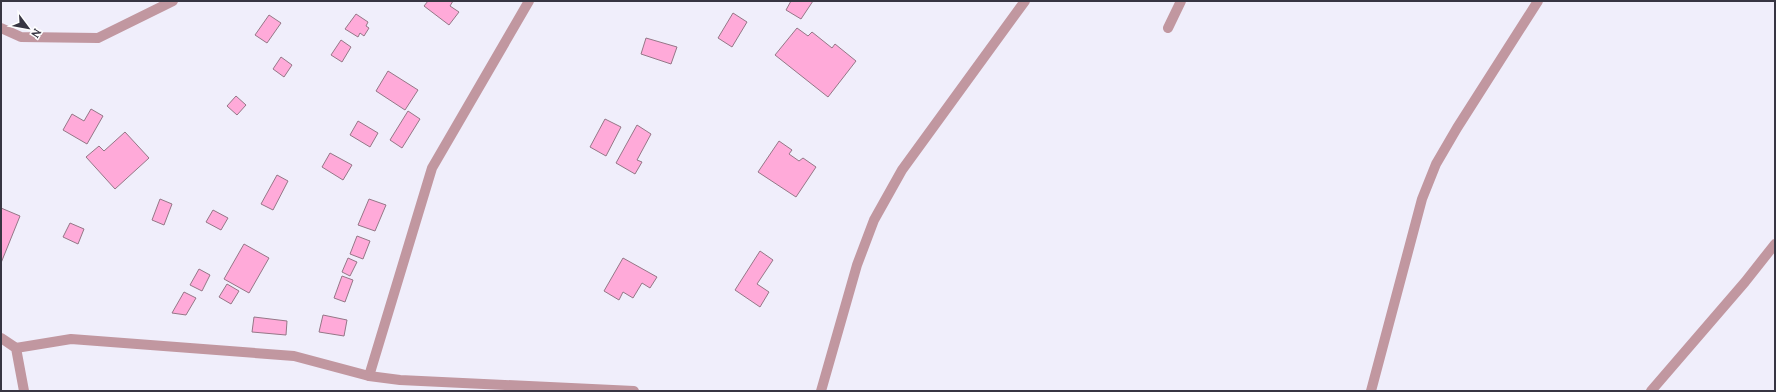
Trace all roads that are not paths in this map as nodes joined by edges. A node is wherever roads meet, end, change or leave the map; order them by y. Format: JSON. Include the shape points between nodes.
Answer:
{"nodes":[{"id":1,"x":173,"y":1,"type":"edge"},
{"id":2,"x":529,"y":1,"type":"edge"},
{"id":3,"x":1025,"y":1,"type":"edge"},
{"id":4,"x":1181,"y":1,"type":"edge"},
{"id":5,"x":1538,"y":1,"type":"edge"},
{"id":6,"x":1,"y":28,"type":"edge"},
{"id":7,"x":1168,"y":28,"type":"dead end"},
{"id":8,"x":1775,"y":244,"type":"edge"},
{"id":9,"x":1,"y":338,"type":"edge"},
{"id":10,"x":16,"y":348,"type":"junction"},
{"id":11,"x":369,"y":376,"type":"junction"},
{"id":12,"x":569,"y":390,"type":"edge"},
{"id":13,"x":24,"y":391,"type":"edge"},
{"id":14,"x":634,"y":391,"type":"edge"},
{"id":15,"x":821,"y":391,"type":"edge"},
{"id":16,"x":1371,"y":391,"type":"edge"},
{"id":17,"x":1651,"y":391,"type":"edge"}],
"edges":[{"from":1,"to":6,"type":"street","via":[[98,38],[21,37]]},
{"from":2,"to":11,"type":"street","via":[[432,168]]},
{"from":3,"to":15,"type":"street","via":[[902,170],[874,220],[857,265]]},
{"from":4,"to":7,"type":"street"},
{"from":5,"to":16,"type":"street","via":[[1436,164],[1422,199]]},
{"from":8,"to":17,"type":"street"},
{"from":9,"to":10,"type":"street"},
{"from":10,"to":11,"type":"street","via":[[71,339],[278,354]]},
{"from":10,"to":13,"type":"street"},
{"from":11,"to":12,"type":"street","via":[[421,382]]},
{"from":12,"to":14,"type":"street"}]}
